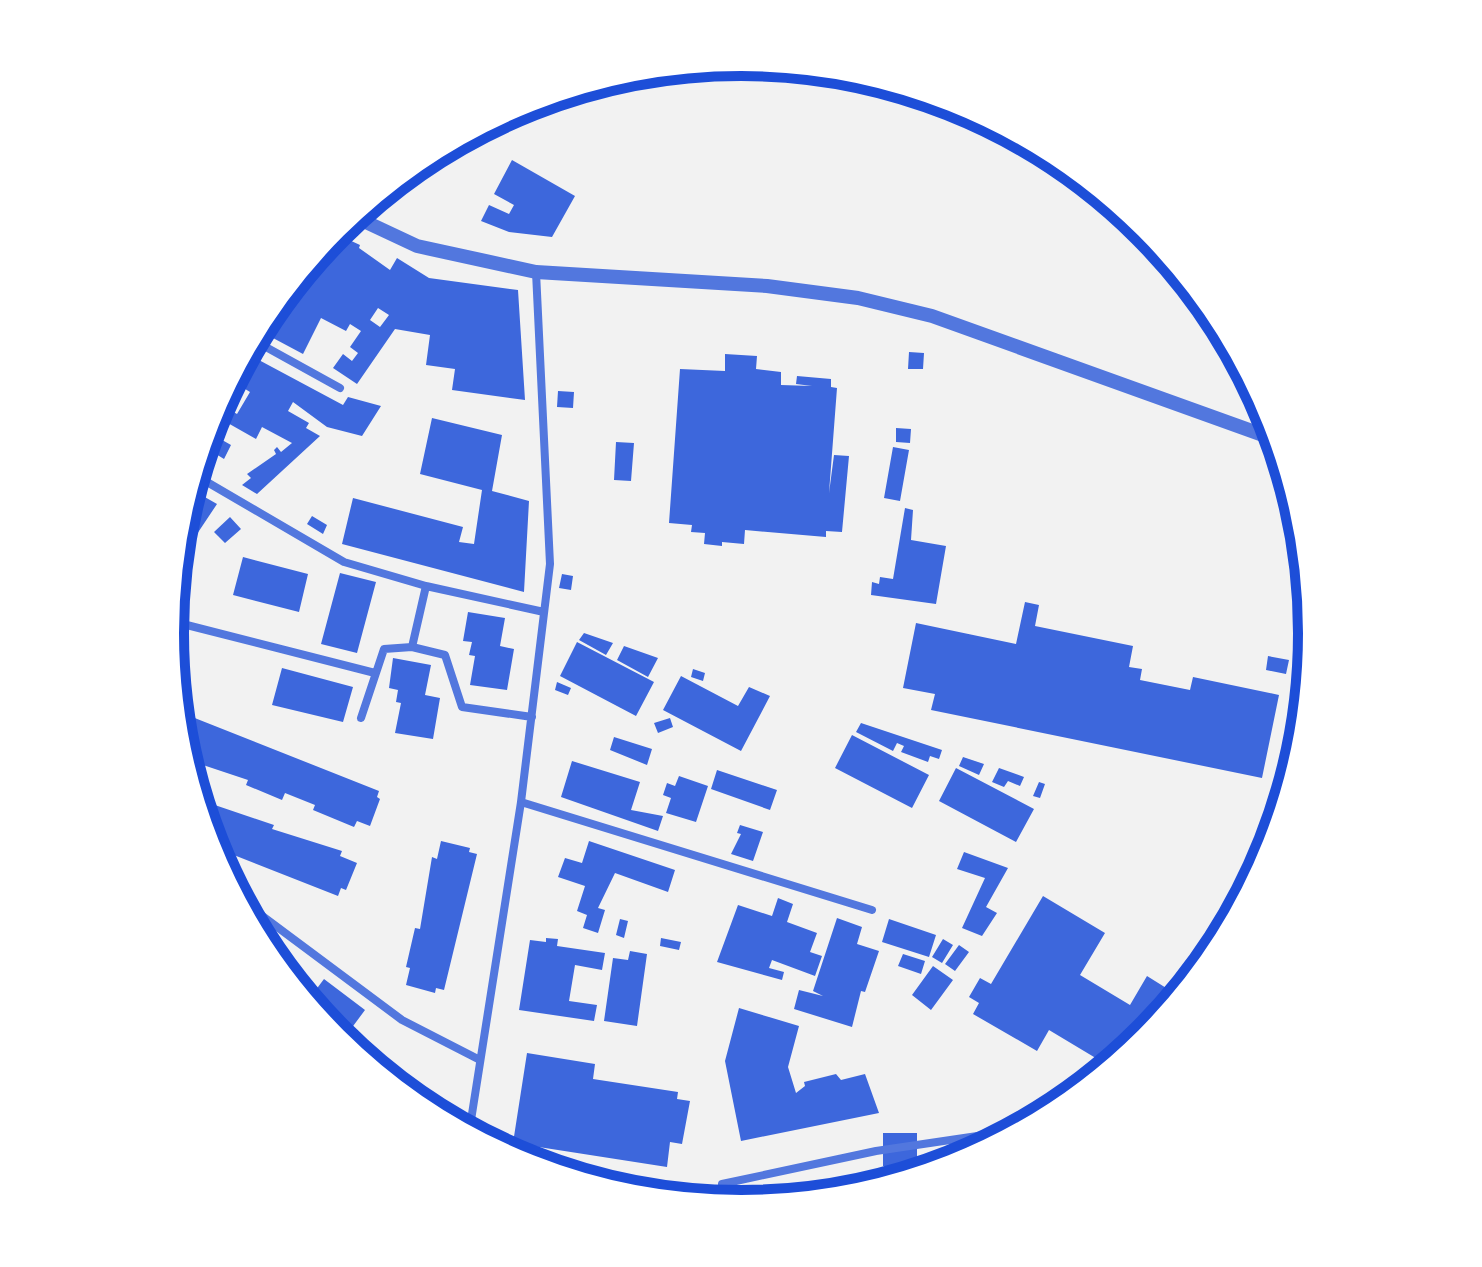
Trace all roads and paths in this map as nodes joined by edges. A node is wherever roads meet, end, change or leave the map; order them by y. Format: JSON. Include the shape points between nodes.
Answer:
{"nodes":[{"id":1,"x":365,"y":222,"type":"edge"},
{"id":2,"x":536,"y":272,"type":"junction"},
{"id":3,"x":264,"y":346,"type":"edge"},
{"id":4,"x":340,"y":388,"type":"dead end"},
{"id":5,"x":1262,"y":434,"type":"edge"},
{"id":6,"x":205,"y":481,"type":"edge"},
{"id":7,"x":426,"y":586,"type":"junction"},
{"id":8,"x":544,"y":612,"type":"junction"},
{"id":9,"x":184,"y":624,"type":"edge"},
{"id":10,"x":412,"y":647,"type":"junction"},
{"id":11,"x":375,"y":673,"type":"junction"},
{"id":12,"x":532,"y":717,"type":"junction"},
{"id":13,"x":361,"y":718,"type":"dead end"},
{"id":14,"x":521,"y":802,"type":"junction"},
{"id":15,"x":872,"y":910,"type":"dead end"},
{"id":16,"x":259,"y":913,"type":"edge"},
{"id":17,"x":478,"y":1059,"type":"junction"},
{"id":18,"x":470,"y":1121,"type":"edge"},
{"id":19,"x":987,"y":1135,"type":"edge"},
{"id":20,"x":722,"y":1190,"type":"edge"}],
"edges":[{"from":1,"to":2,"type":"street","via":[[417,246]]},
{"from":2,"to":5,"type":"street","via":[[767,286],[858,298],[932,316]]},
{"from":2,"to":8,"type":"street","via":[[550,564]]},
{"from":3,"to":4,"type":"street"},
{"from":6,"to":7,"type":"street","via":[[344,562]]},
{"from":7,"to":8,"type":"street"},
{"from":7,"to":10,"type":"street"},
{"from":8,"to":12,"type":"street"},
{"from":9,"to":11,"type":"street"},
{"from":10,"to":11,"type":"street","via":[[384,649]]},
{"from":10,"to":12,"type":"street","via":[[445,655],[462,707]]},
{"from":11,"to":13,"type":"street"},
{"from":12,"to":14,"type":"street"},
{"from":14,"to":15,"type":"street"},
{"from":14,"to":17,"type":"street"},
{"from":16,"to":17,"type":"street","via":[[402,1020]]},
{"from":17,"to":18,"type":"street"},
{"from":19,"to":20,"type":"street","via":[[876,1151],[722,1184]]}]}
